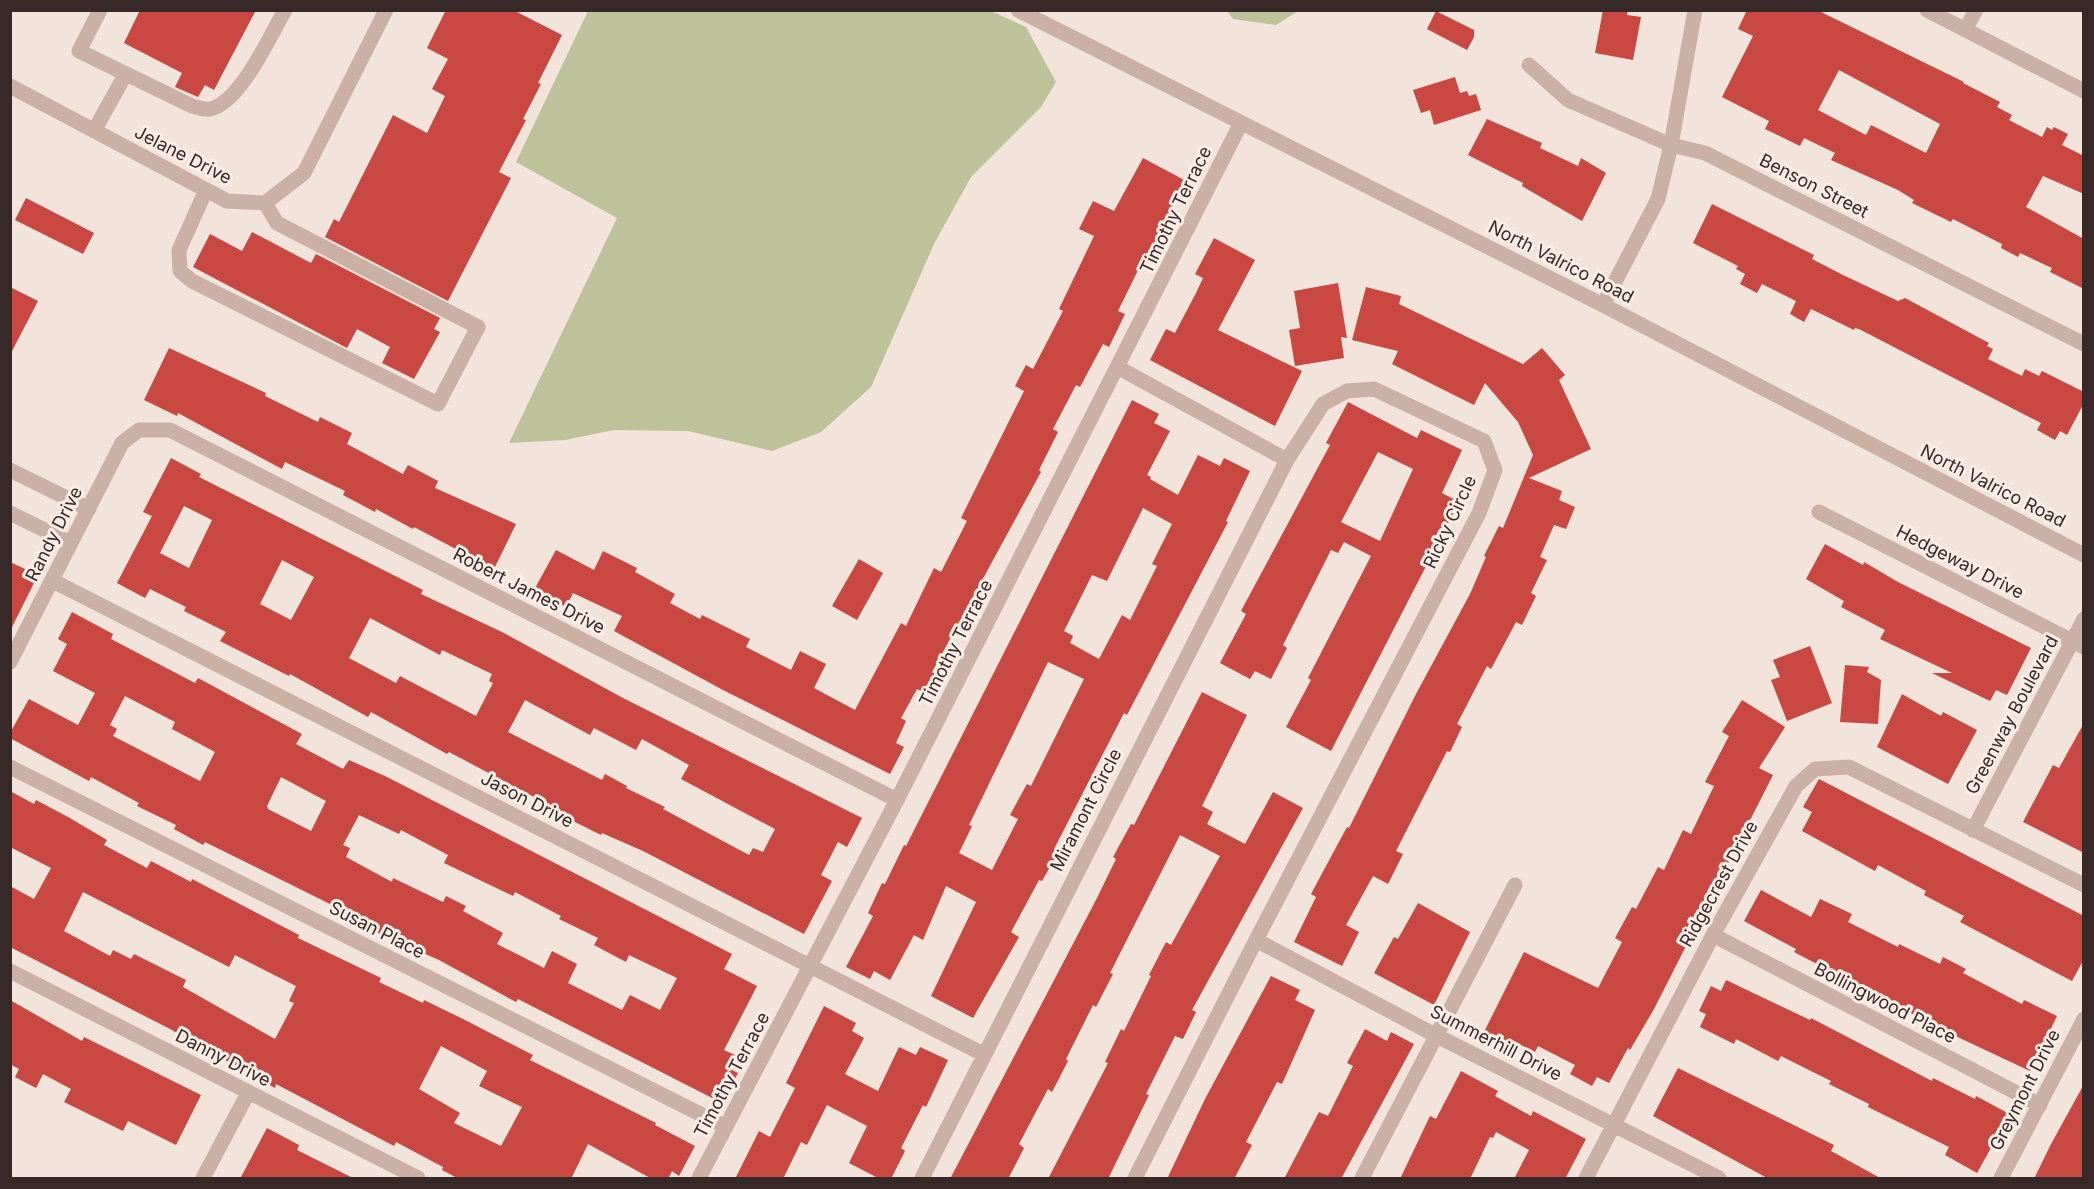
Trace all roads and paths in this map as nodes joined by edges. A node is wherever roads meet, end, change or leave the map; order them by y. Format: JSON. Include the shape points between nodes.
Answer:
{"nodes":[{"id":1,"x":100,"y":10,"type":"edge"},
{"id":2,"x":285,"y":10,"type":"edge"},
{"id":3,"x":386,"y":10,"type":"edge"},
{"id":4,"x":1018,"y":10,"type":"edge"},
{"id":5,"x":1695,"y":10,"type":"edge"},
{"id":6,"x":1927,"y":10,"type":"edge"},
{"id":7,"x":1976,"y":10,"type":"edge"},
{"id":8,"x":1965,"y":30,"type":"junction"},
{"id":9,"x":1528,"y":65,"type":"dead end"},
{"id":10,"x":125,"y":75,"type":"junction"},
{"id":11,"x":10,"y":86,"type":"edge"},
{"id":12,"x":2084,"y":91,"type":"edge"},
{"id":13,"x":1241,"y":123,"type":"junction"},
{"id":14,"x":94,"y":131,"type":"junction"},
{"id":15,"x":1671,"y":145,"type":"junction"},
{"id":16,"x":206,"y":190,"type":"junction"},
{"id":17,"x":266,"y":203,"type":"junction"},
{"id":18,"x":1603,"y":305,"type":"junction"},
{"id":19,"x":2084,"y":344,"type":"edge"},
{"id":20,"x":1119,"y":368,"type":"junction"},
{"id":21,"x":139,"y":430,"type":"joint"},
{"id":22,"x":1287,"y":460,"type":"junction"},
{"id":23,"x":10,"y":470,"type":"edge"},
{"id":24,"x":89,"y":509,"type":"junction"},
{"id":25,"x":1819,"y":512,"type":"dead end"},
{"id":26,"x":10,"y":513,"type":"edge"},
{"id":27,"x":71,"y":543,"type":"junction"},
{"id":28,"x":2084,"y":555,"type":"edge"},
{"id":29,"x":53,"y":581,"type":"junction"},
{"id":30,"x":2084,"y":619,"type":"edge"},
{"id":31,"x":2078,"y":644,"type":"edge"},
{"id":32,"x":10,"y":662,"type":"edge"},
{"id":33,"x":10,"y":767,"type":"edge"},
{"id":34,"x":897,"y":800,"type":"junction"},
{"id":35,"x":1973,"y":830,"type":"junction"},
{"id":36,"x":1515,"y":885,"type":"dead end"},
{"id":37,"x":2084,"y":885,"type":"edge"},
{"id":38,"x":1713,"y":935,"type":"junction"},
{"id":39,"x":1256,"y":940,"type":"junction"},
{"id":40,"x":811,"y":966,"type":"junction"},
{"id":41,"x":10,"y":972,"type":"edge"},
{"id":42,"x":2084,"y":1018,"type":"edge"},
{"id":43,"x":1437,"y":1036,"type":"junction"},
{"id":44,"x":983,"y":1054,"type":"junction"},
{"id":45,"x":248,"y":1093,"type":"junction"},
{"id":46,"x":2040,"y":1105,"type":"junction"},
{"id":47,"x":1614,"y":1124,"type":"junction"},
{"id":48,"x":726,"y":1128,"type":"junction"},
{"id":49,"x":203,"y":1179,"type":"edge"},
{"id":50,"x":418,"y":1179,"type":"edge"},
{"id":51,"x":699,"y":1179,"type":"edge"},
{"id":52,"x":922,"y":1179,"type":"edge"},
{"id":53,"x":1135,"y":1179,"type":"edge"},
{"id":54,"x":1362,"y":1179,"type":"edge"},
{"id":55,"x":1586,"y":1179,"type":"edge"},
{"id":56,"x":1719,"y":1179,"type":"edge"},
{"id":57,"x":2001,"y":1179,"type":"edge"}],
"edges":[{"from":1,"to":10,"type":"street","via":[[79,51]]},
{"from":2,"to":10,"type":"street","via":[[230,99],[209,109],[192,106]]},
{"from":3,"to":17,"type":"street","via":[[304,173]]},
{"from":4,"to":13,"type":"street","name":"North Valrico Road"},
{"from":5,"to":15,"type":"street"},
{"from":6,"to":8,"type":"street"},
{"from":7,"to":8,"type":"street"},
{"from":8,"to":12,"type":"street"},
{"from":9,"to":15,"type":"street","name":"Benson Street","via":[[1568,100]]},
{"from":10,"to":14,"type":"street"},
{"from":11,"to":14,"type":"street","name":"Jelane Drive"},
{"from":13,"to":18,"type":"street","name":"North Valrico Road"},
{"from":13,"to":20,"type":"street","name":"Timothy Terrace"},
{"from":14,"to":16,"type":"street","name":"Jelane Drive"},
{"from":15,"to":18,"type":"street","via":[[1658,199]]},
{"from":15,"to":19,"type":"street","name":"Benson Street","via":[[1705,153]]},
{"from":16,"to":17,"type":"street","name":"Jelane Drive","via":[[227,201]]},
{"from":16,"to":17,"type":"street","via":[[178,250],[180,271],[438,404],[478,327],[277,223]]},
{"from":18,"to":28,"type":"street","name":"North Valrico Road"},
{"from":20,"to":22,"type":"street"},
{"from":20,"to":34,"type":"street","name":"Timothy Terrace"},
{"from":21,"to":24,"type":"street","name":"Randy Drive","via":[[122,443]]},
{"from":21,"to":34,"type":"street","name":"Robert James Drive","via":[[170,430]]},
{"from":22,"to":39,"type":"street","name":"Ricky Circle","via":[[1323,404],[1347,391],[1374,389],[1484,441],[1495,470],[1479,513]]},
{"from":22,"to":44,"type":"street","name":"Miramont Circle"},
{"from":23,"to":24,"type":"street"},
{"from":24,"to":27,"type":"street","name":"Randy Drive"},
{"from":25,"to":31,"type":"street","name":"Hedgeway Drive"},
{"from":26,"to":27,"type":"street"},
{"from":27,"to":29,"type":"street","name":"Randy Drive"},
{"from":29,"to":32,"type":"street","name":"Randy Drive"},
{"from":29,"to":40,"type":"street","name":"Jason Drive"},
{"from":30,"to":31,"type":"street","name":"Greenway Boulevard"},
{"from":31,"to":35,"type":"street","name":"Greenway Boulevard"},
{"from":33,"to":48,"type":"street","name":"Susan Place"},
{"from":34,"to":40,"type":"street","name":"Timothy Terrace"},
{"from":35,"to":37,"type":"street"},
{"from":35,"to":38,"type":"street","name":"Ridgecrest Drive","via":[[1849,767],[1815,769],[1796,786]]},
{"from":36,"to":43,"type":"street"},
{"from":38,"to":46,"type":"street","name":"Bollingwood Place"},
{"from":38,"to":47,"type":"street","name":"Ridgecrest Drive"},
{"from":39,"to":43,"type":"street","name":"Summerhill Drive"},
{"from":39,"to":53,"type":"street"},
{"from":40,"to":44,"type":"street","name":"Jason Drive"},
{"from":40,"to":48,"type":"street","name":"Timothy Terrace"},
{"from":41,"to":45,"type":"street","name":"Danny Drive"},
{"from":42,"to":46,"type":"street","name":"Greymont Drive"},
{"from":43,"to":47,"type":"street","name":"Summerhill Drive"},
{"from":43,"to":54,"type":"street"},
{"from":44,"to":52,"type":"street","name":"Miramont Circle"},
{"from":45,"to":49,"type":"street"},
{"from":45,"to":50,"type":"street","name":"Danny Drive"},
{"from":46,"to":57,"type":"street","name":"Greymont Drive"},
{"from":47,"to":55,"type":"street","name":"Ridgecrest Drive"},
{"from":47,"to":56,"type":"street","name":"Summerhill Drive"},
{"from":48,"to":51,"type":"street","name":"Timothy Terrace"}]}
